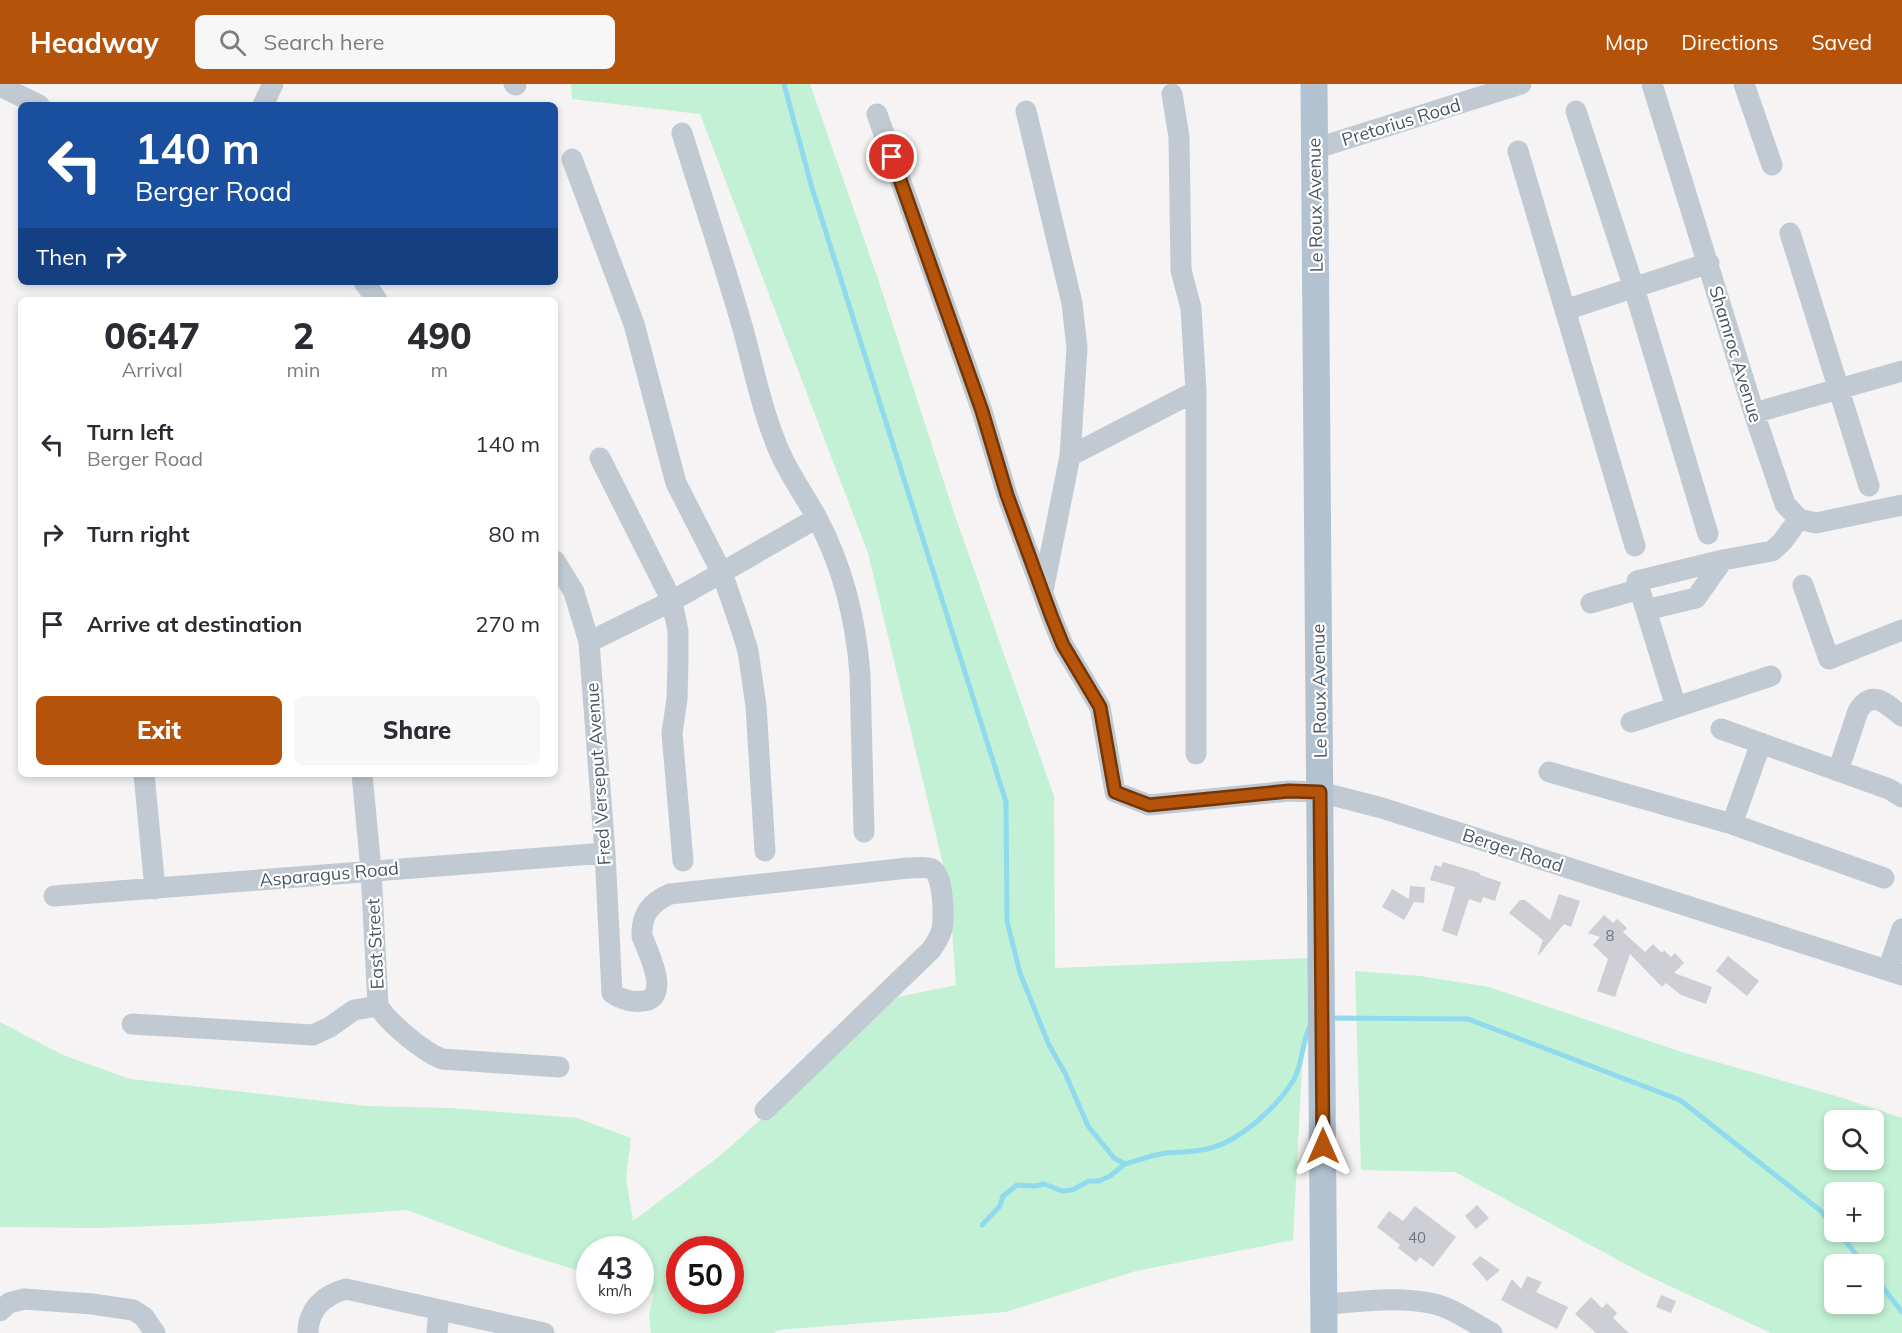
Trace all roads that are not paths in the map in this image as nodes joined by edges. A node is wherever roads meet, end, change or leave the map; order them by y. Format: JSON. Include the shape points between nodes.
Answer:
{"nodes":[{"id":1,"x":273,"y":84,"type":"edge"},
{"id":2,"x":1314,"y":84,"type":"edge"},
{"id":3,"x":1521,"y":84,"type":"edge"},
{"id":4,"x":1652,"y":84,"type":"edge"},
{"id":5,"x":1744,"y":84,"type":"edge"},
{"id":6,"x":0,"y":86,"type":"edge"},
{"id":7,"x":1172,"y":93,"type":"dead end"},
{"id":8,"x":33,"y":102,"type":"edge"},
{"id":9,"x":264,"y":102,"type":"edge"},
{"id":10,"x":1026,"y":111,"type":"dead end"},
{"id":11,"x":1576,"y":111,"type":"dead end"},
{"id":12,"x":876,"y":114,"type":"dead end"},
{"id":13,"x":682,"y":133,"type":"dead end"},
{"id":14,"x":1314,"y":149,"type":"junction"},
{"id":15,"x":1518,"y":151,"type":"dead end"},
{"id":16,"x":572,"y":159,"type":"dead end"},
{"id":17,"x":1772,"y":165,"type":"dead end"},
{"id":18,"x":1790,"y":233,"type":"dead end"},
{"id":19,"x":1709,"y":263,"type":"junction"},
{"id":20,"x":1634,"y":288,"type":"junction"},
{"id":21,"x":1565,"y":310,"type":"junction"},
{"id":22,"x":1902,"y":370,"type":"edge"},
{"id":23,"x":1839,"y":388,"type":"junction"},
{"id":24,"x":1196,"y":392,"type":"junction"},
{"id":25,"x":1754,"y":413,"type":"junction"},
{"id":26,"x":1070,"y":456,"type":"junction"},
{"id":27,"x":600,"y":458,"type":"dead end"},
{"id":28,"x":1869,"y":486,"type":"dead end"},
{"id":29,"x":1902,"y":505,"type":"edge"},
{"id":30,"x":817,"y":518,"type":"junction"},
{"id":31,"x":1799,"y":519,"type":"junction"},
{"id":32,"x":1708,"y":534,"type":"dead end"},
{"id":33,"x":1635,"y":546,"type":"dead end"},
{"id":34,"x":1723,"y":560,"type":"junction"},
{"id":35,"x":558,"y":566,"type":"edge"},
{"id":36,"x":722,"y":573,"type":"junction"},
{"id":37,"x":1639,"y":585,"type":"junction"},
{"id":38,"x":1803,"y":585,"type":"dead end"},
{"id":39,"x":1043,"y":591,"type":"junction"},
{"id":40,"x":672,"y":601,"type":"junction"},
{"id":41,"x":1591,"y":603,"type":"dead end"},
{"id":42,"x":1646,"y":610,"type":"junction"},
{"id":43,"x":1902,"y":630,"type":"edge"},
{"id":44,"x":589,"y":642,"type":"junction"},
{"id":45,"x":1771,"y":676,"type":"dead end"},
{"id":46,"x":1676,"y":707,"type":"junction"},
{"id":47,"x":1902,"y":716,"type":"edge"},
{"id":48,"x":1631,"y":722,"type":"dead end"},
{"id":49,"x":1721,"y":729,"type":"dead end"},
{"id":50,"x":1761,"y":743,"type":"junction"},
{"id":51,"x":1197,"y":754,"type":"dead end"},
{"id":52,"x":1838,"y":771,"type":"junction"},
{"id":53,"x":1549,"y":772,"type":"dead end"},
{"id":54,"x":144,"y":777,"type":"edge"},
{"id":55,"x":362,"y":777,"type":"edge"},
{"id":56,"x":1320,"y":792,"type":"junction"},
{"id":57,"x":1902,"y":797,"type":"edge"},
{"id":58,"x":1732,"y":824,"type":"junction"},
{"id":59,"x":864,"y":832,"type":"dead end"},
{"id":60,"x":765,"y":851,"type":"dead end"},
{"id":61,"x":605,"y":853,"type":"junction"},
{"id":62,"x":683,"y":861,"type":"dead end"},
{"id":63,"x":371,"y":870,"type":"junction"},
{"id":64,"x":1884,"y":878,"type":"dead end"},
{"id":65,"x":155,"y":889,"type":"junction"},
{"id":66,"x":54,"y":896,"type":"dead end"},
{"id":67,"x":1902,"y":929,"type":"edge"},
{"id":68,"x":1895,"y":972,"type":"edge"},
{"id":69,"x":378,"y":1006,"type":"junction"},
{"id":70,"x":132,"y":1024,"type":"dead end"},
{"id":71,"x":559,"y":1067,"type":"dead end"},
{"id":72,"x":765,"y":1110,"type":"dead end"},
{"id":73,"x":1324,"y":1304,"type":"junction"},
{"id":74,"x":0,"y":1311,"type":"edge"},
{"id":75,"x":440,"y":1311,"type":"junction"},
{"id":76,"x":155,"y":1333,"type":"edge"},
{"id":77,"x":308,"y":1333,"type":"edge"},
{"id":78,"x":438,"y":1333,"type":"edge"},
{"id":79,"x":544,"y":1333,"type":"edge"},
{"id":80,"x":1324,"y":1333,"type":"edge"},
{"id":81,"x":1492,"y":1333,"type":"edge"}],
"edges":[{"from":1,"to":9,"type":"street"},
{"from":2,"to":14,"type":"main road","name":"Le Roux Avenue"},
{"from":3,"to":14,"type":"street","name":"Pretorius Road"},
{"from":4,"to":19,"type":"street","name":"Shamroc Avenue"},
{"from":5,"to":17,"type":"street"},
{"from":6,"to":8,"type":"street"},
{"from":7,"to":24,"type":"street","via":[[1179,137],[1181,270],[1191,308]]},
{"from":10,"to":26,"type":"street","via":[[1075,324]]},
{"from":11,"to":20,"type":"street"},
{"from":12,"to":39,"type":"street"},
{"from":13,"to":30,"type":"street","via":[[772,435],[783,462]]},
{"from":14,"to":56,"type":"main road","name":"Le Roux Avenue"},
{"from":15,"to":21,"type":"street"},
{"from":16,"to":36,"type":"street","via":[[634,324],[676,483]]},
{"from":18,"to":23,"type":"street"},
{"from":19,"to":20,"type":"street"},
{"from":19,"to":25,"type":"street","name":"Shamroc Avenue"},
{"from":20,"to":21,"type":"street"},
{"from":20,"to":32,"type":"street"},
{"from":21,"to":33,"type":"street"},
{"from":22,"to":23,"type":"street"},
{"from":23,"to":25,"type":"street"},
{"from":23,"to":28,"type":"street"},
{"from":24,"to":26,"type":"street"},
{"from":24,"to":51,"type":"street"},
{"from":25,"to":31,"type":"street","name":"Shamroc Avenue","via":[[1785,504]]},
{"from":26,"to":39,"type":"street"},
{"from":27,"to":40,"type":"street"},
{"from":29,"to":31,"type":"street","via":[[1816,523]]},
{"from":30,"to":36,"type":"street"},
{"from":30,"to":59,"type":"street","via":[[844,579],[858,650]]},
{"from":31,"to":34,"type":"street","via":[[1772,551]]},
{"from":34,"to":37,"type":"street"},
{"from":34,"to":42,"type":"street","via":[[1696,598]]},
{"from":35,"to":44,"type":"street","name":"Fred Verseput Avenue","via":[[574,592]]},
{"from":36,"to":40,"type":"street"},
{"from":36,"to":60,"type":"street","via":[[748,651],[756,706]]},
{"from":37,"to":41,"type":"street"},
{"from":37,"to":42,"type":"street"},
{"from":38,"to":43,"type":"street","via":[[1828,659]]},
{"from":39,"to":56,"type":"street","name":"Berger Road","via":[[1063,645],[1100,707],[1115,792],[1149,805],[1289,791]]},
{"from":40,"to":44,"type":"street"},
{"from":40,"to":62,"type":"street","via":[[678,631],[672,733]]},
{"from":42,"to":46,"type":"street"},
{"from":44,"to":61,"type":"street","name":"Fred Verseput Avenue"},
{"from":45,"to":46,"type":"street"},
{"from":46,"to":48,"type":"street"},
{"from":47,"to":52,"type":"street","via":[[1880,700],[1862,704]]},
{"from":49,"to":50,"type":"street"},
{"from":50,"to":52,"type":"street"},
{"from":50,"to":58,"type":"street"},
{"from":52,"to":57,"type":"street"},
{"from":53,"to":58,"type":"street"},
{"from":54,"to":65,"type":"street"},
{"from":55,"to":63,"type":"street","name":"East Street"},
{"from":56,"to":68,"type":"street","name":"Berger Road","via":[[1382,808]]},
{"from":56,"to":73,"type":"main road","name":"Le Roux Avenue"},
{"from":58,"to":64,"type":"street"},
{"from":61,"to":63,"type":"street","name":"Asparagus Road"},
{"from":61,"to":72,"type":"street","name":"Fred Verseput Avenue","via":[[612,993],[638,1002],[648,1001],[657,993],[657,979],[642,928],[649,908],[670,894],[908,868],[935,871],[943,915],[939,938],[931,950]]},
{"from":63,"to":65,"type":"street","name":"Asparagus Road"},
{"from":63,"to":69,"type":"street","name":"East Street"},
{"from":65,"to":66,"type":"street","name":"Asparagus Road"},
{"from":67,"to":68,"type":"street"},
{"from":69,"to":70,"type":"street","via":[[354,1010],[313,1035]]},
{"from":69,"to":71,"type":"street","via":[[427,1051],[442,1059]]},
{"from":73,"to":80,"type":"main road","name":"Le Roux Avenue"},
{"from":73,"to":81,"type":"street","via":[[1382,1300],[1431,1303]]},
{"from":74,"to":76,"type":"street","via":[[9,1303],[24,1299],[92,1304],[133,1310],[144,1317]]},
{"from":75,"to":77,"type":"street","via":[[346,1289],[329,1295],[313,1310]]},
{"from":75,"to":78,"type":"street"},
{"from":75,"to":79,"type":"street"}]}
